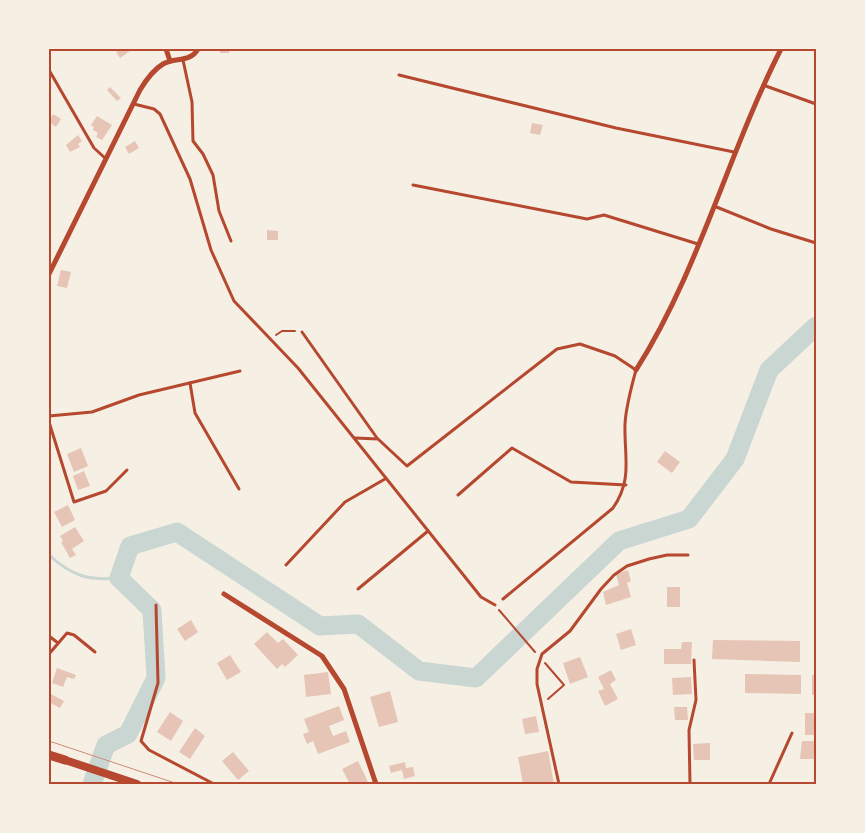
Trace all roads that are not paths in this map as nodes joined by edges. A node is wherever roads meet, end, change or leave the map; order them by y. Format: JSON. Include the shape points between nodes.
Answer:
{"nodes":[{"id":1,"x":166,"y":49,"type":"edge"},
{"id":2,"x":198,"y":49,"type":"edge"},
{"id":3,"x":781,"y":49,"type":"edge"},
{"id":4,"x":183,"y":60,"type":"junction"},
{"id":5,"x":170,"y":61,"type":"junction"},
{"id":6,"x":49,"y":70,"type":"edge"},
{"id":7,"x":399,"y":75,"type":"dead end"},
{"id":8,"x":763,"y":85,"type":"junction"},
{"id":9,"x":132,"y":103,"type":"junction"},
{"id":10,"x":816,"y":104,"type":"edge"},
{"id":11,"x":734,"y":152,"type":"junction"},
{"id":12,"x":105,"y":158,"type":"junction"},
{"id":13,"x":412,"y":185,"type":"dead end"},
{"id":14,"x":714,"y":206,"type":"junction"},
{"id":15,"x":232,"y":241,"type":"dead end"},
{"id":16,"x":816,"y":243,"type":"edge"},
{"id":17,"x":698,"y":244,"type":"junction"},
{"id":18,"x":51,"y":267,"type":"edge"},
{"id":19,"x":49,"y":274,"type":"edge"},
{"id":20,"x":302,"y":332,"type":"road end"},
{"id":21,"x":636,"y":370,"type":"junction"},
{"id":22,"x":240,"y":371,"type":"dead end"},
{"id":23,"x":190,"y":383,"type":"junction"},
{"id":24,"x":49,"y":416,"type":"edge"},
{"id":25,"x":49,"y":422,"type":"edge"},
{"id":26,"x":354,"y":438,"type":"junction"},
{"id":27,"x":378,"y":438,"type":"junction"},
{"id":28,"x":127,"y":470,"type":"dead end"},
{"id":29,"x":385,"y":478,"type":"junction"},
{"id":30,"x":626,"y":485,"type":"junction"},
{"id":31,"x":239,"y":489,"type":"dead end"},
{"id":32,"x":458,"y":495,"type":"dead end"},
{"id":33,"x":428,"y":531,"type":"junction"},
{"id":34,"x":688,"y":555,"type":"dead end"},
{"id":35,"x":286,"y":565,"type":"dead end"},
{"id":36,"x":358,"y":589,"type":"dead end"},
{"id":37,"x":224,"y":594,"type":"dead end"},
{"id":38,"x":503,"y":598,"type":"dead end"},
{"id":39,"x":156,"y":605,"type":"dead end"},
{"id":40,"x":495,"y":605,"type":"road end"},
{"id":41,"x":49,"y":636,"type":"edge"},
{"id":42,"x":58,"y":643,"type":"junction"},
{"id":43,"x":95,"y":652,"type":"dead end"},
{"id":44,"x":49,"y":654,"type":"edge"},
{"id":45,"x":694,"y":660,"type":"dead end"},
{"id":46,"x":792,"y":733,"type":"dead end"},
{"id":47,"x":49,"y":755,"type":"edge"},
{"id":48,"x":65,"y":760,"type":"joint"},
{"id":49,"x":137,"y":784,"type":"edge"},
{"id":50,"x":214,"y":784,"type":"edge"},
{"id":51,"x":376,"y":784,"type":"edge"},
{"id":52,"x":560,"y":784,"type":"edge"},
{"id":53,"x":690,"y":784,"type":"edge"},
{"id":54,"x":770,"y":784,"type":"edge"}],
"edges":[{"from":1,"to":5,"type":"street"},
{"from":2,"to":4,"type":"street"},
{"from":3,"to":8,"type":"street"},
{"from":4,"to":5,"type":"street"},
{"from":4,"to":15,"type":"lane","via":[[192,102],[193,141],[213,175],[219,211]]},
{"from":5,"to":9,"type":"street","via":[[149,76]]},
{"from":6,"to":12,"type":"lane","via":[[94,148]]},
{"from":7,"to":11,"type":"lane","via":[[616,128]]},
{"from":8,"to":10,"type":"lane"},
{"from":8,"to":11,"type":"street"},
{"from":9,"to":12,"type":"street"},
{"from":9,"to":26,"type":"lane","via":[[160,114],[190,179],[211,250],[234,301],[271,338]]},
{"from":11,"to":14,"type":"street"},
{"from":12,"to":18,"type":"street"},
{"from":13,"to":17,"type":"lane","via":[[587,219],[604,215]]},
{"from":14,"to":16,"type":"lane"},
{"from":14,"to":17,"type":"street"},
{"from":17,"to":21,"type":"street","via":[[658,335]]},
{"from":18,"to":19,"type":"street"},
{"from":20,"to":27,"type":"lane"},
{"from":21,"to":27,"type":"lane","via":[[615,356],[580,344],[557,349],[407,466]]},
{"from":21,"to":30,"type":"lane","via":[[626,423]]},
{"from":22,"to":23,"type":"lane"},
{"from":23,"to":24,"type":"lane","via":[[139,395],[92,412]]},
{"from":23,"to":31,"type":"lane","via":[[195,413]]},
{"from":25,"to":28,"type":"lane","via":[[74,502],[106,491]]},
{"from":26,"to":27,"type":"lane"},
{"from":26,"to":29,"type":"lane"},
{"from":29,"to":33,"type":"lane"},
{"from":29,"to":35,"type":"lane","via":[[345,502]]},
{"from":30,"to":32,"type":"lane","via":[[571,482],[512,448]]},
{"from":30,"to":38,"type":"lane","via":[[613,508]]},
{"from":33,"to":36,"type":"lane"},
{"from":33,"to":40,"type":"lane","via":[[482,597]]},
{"from":34,"to":52,"type":"lane","via":[[667,554],[627,566],[601,589],[570,631],[542,654],[537,684]]},
{"from":37,"to":51,"type":"street","via":[[322,656],[344,689]]},
{"from":39,"to":50,"type":"lane","via":[[158,682],[141,741],[149,750]]},
{"from":41,"to":42,"type":"lane"},
{"from":42,"to":43,"type":"lane","via":[[71,633]]},
{"from":42,"to":44,"type":"lane"},
{"from":45,"to":53,"type":"lane","via":[[696,700],[689,730]]},
{"from":46,"to":54,"type":"lane"},
{"from":47,"to":48,"type":"main road"},
{"from":48,"to":49,"type":"street"}]}
